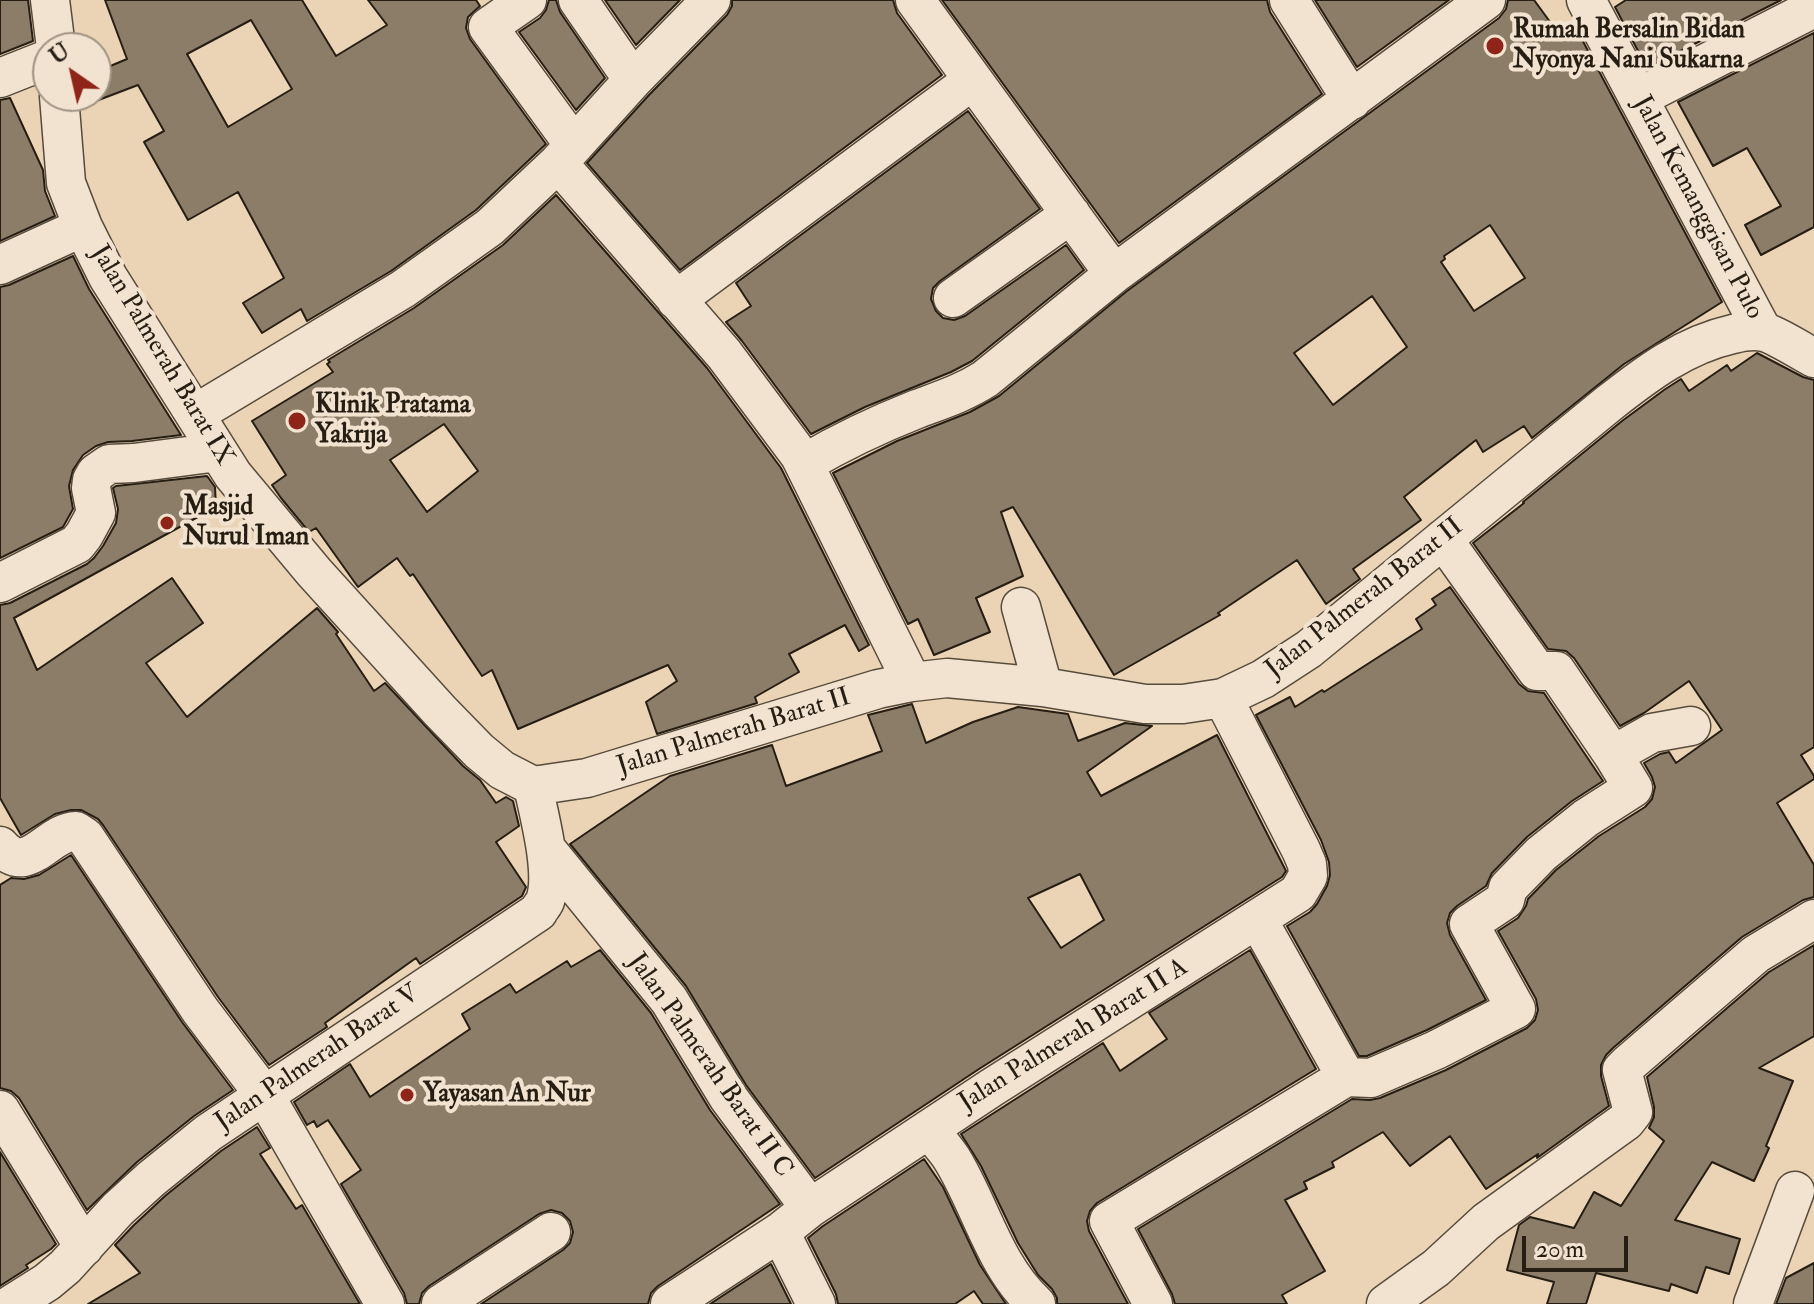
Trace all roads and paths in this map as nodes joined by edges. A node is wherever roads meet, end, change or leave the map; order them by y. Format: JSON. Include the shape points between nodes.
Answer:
{"nodes":[{"id":1,"x":50,"y":0,"type":"edge"},
{"id":2,"x":527,"y":0,"type":"edge"},
{"id":3,"x":578,"y":0,"type":"edge"},
{"id":4,"x":711,"y":0,"type":"edge"},
{"id":5,"x":915,"y":0,"type":"edge"},
{"id":6,"x":1289,"y":0,"type":"edge"},
{"id":7,"x":1486,"y":0,"type":"edge"},
{"id":8,"x":1586,"y":0,"type":"edge"},
{"id":9,"x":1814,"y":8,"type":"edge"},
{"id":10,"x":54,"y":32,"type":"edge"},
{"id":11,"x":32,"y":65,"type":"edge"},
{"id":12,"x":0,"y":78,"type":"edge"},
{"id":13,"x":633,"y":80,"type":"junction"},
{"id":14,"x":973,"y":80,"type":"junction"},
{"id":15,"x":1638,"y":98,"type":"junction"},
{"id":16,"x":1352,"y":100,"type":"junction"},
{"id":17,"x":60,"y":112,"type":"edge"},
{"id":18,"x":566,"y":154,"type":"junction"},
{"id":19,"x":1071,"y":214,"type":"junction"},
{"id":20,"x":83,"y":227,"type":"junction"},
{"id":21,"x":0,"y":265,"type":"edge"},
{"id":22,"x":1114,"y":274,"type":"junction"},
{"id":23,"x":953,"y":298,"type":"dead end"},
{"id":24,"x":676,"y":300,"type":"junction"},
{"id":25,"x":1763,"y":332,"type":"junction"},
{"id":26,"x":1814,"y":358,"type":"edge"},
{"id":27,"x":195,"y":414,"type":"junction"},
{"id":28,"x":218,"y":452,"type":"junction"},
{"id":29,"x":805,"y":463,"type":"junction"},
{"id":30,"x":1443,"y":539,"type":"junction"},
{"id":31,"x":0,"y":583,"type":"edge"},
{"id":32,"x":1021,"y":607,"type":"dead end"},
{"id":33,"x":912,"y":682,"type":"junction"},
{"id":34,"x":1043,"y":687,"type":"junction"},
{"id":35,"x":1223,"y":698,"type":"junction"},
{"id":36,"x":1691,"y":726,"type":"dead end"},
{"id":37,"x":1613,"y":755,"type":"junction"},
{"id":38,"x":533,"y":786,"type":"junction"},
{"id":39,"x":0,"y":846,"type":"edge"},
{"id":40,"x":547,"y":850,"type":"junction"},
{"id":41,"x":1814,"y":919,"type":"edge"},
{"id":42,"x":1258,"y":920,"type":"junction"},
{"id":43,"x":1346,"y":1077,"type":"junction"},
{"id":44,"x":265,"y":1096,"type":"junction"},
{"id":45,"x":0,"y":1110,"type":"edge"},
{"id":46,"x":929,"y":1129,"type":"junction"},
{"id":47,"x":1795,"y":1191,"type":"dead end"},
{"id":48,"x":810,"y":1208,"type":"junction"},
{"id":49,"x":551,"y":1232,"type":"dead end"},
{"id":50,"x":780,"y":1232,"type":"junction"},
{"id":51,"x":84,"y":1247,"type":"junction"},
{"id":52,"x":12,"y":1304,"type":"edge"},
{"id":53,"x":385,"y":1304,"type":"edge"},
{"id":54,"x":441,"y":1304,"type":"edge"},
{"id":55,"x":670,"y":1304,"type":"edge"},
{"id":56,"x":816,"y":1304,"type":"edge"},
{"id":57,"x":1036,"y":1304,"type":"edge"},
{"id":58,"x":1153,"y":1304,"type":"edge"},
{"id":59,"x":1386,"y":1304,"type":"edge"},
{"id":60,"x":1753,"y":1304,"type":"edge"}],
"edges":[{"from":1,"to":10,"type":"street"},
{"from":2,"to":18,"type":"street","via":[[488,27]]},
{"from":3,"to":13,"type":"street"},
{"from":4,"to":13,"type":"street"},
{"from":5,"to":14,"type":"street"},
{"from":6,"to":16,"type":"street"},
{"from":7,"to":16,"type":"street"},
{"from":8,"to":15,"type":"street","name":"Jalan Kemanggisan Pulo"},
{"from":9,"to":15,"type":"street"},
{"from":11,"to":12,"type":"street"},
{"from":13,"to":18,"type":"street"},
{"from":14,"to":19,"type":"street"},
{"from":14,"to":24,"type":"street"},
{"from":15,"to":25,"type":"street","name":"Jalan Kemanggisan Pulo"},
{"from":16,"to":22,"type":"street"},
{"from":17,"to":20,"type":"street","name":"Jalan Palmerah Barat IX","via":[[66,183]]},
{"from":18,"to":24,"type":"street"},
{"from":18,"to":27,"type":"street","via":[[490,227],[403,289]]},
{"from":19,"to":22,"type":"street"},
{"from":19,"to":23,"type":"street"},
{"from":20,"to":21,"type":"street"},
{"from":20,"to":27,"type":"street","name":"Jalan Palmerah Barat IX","via":[[108,277]]},
{"from":22,"to":29,"type":"street","via":[[970,389],[855,436]]},
{"from":24,"to":29,"type":"street","via":[[724,354]]},
{"from":25,"to":26,"type":"street"},
{"from":25,"to":30,"type":"street","name":"Jalan Palmerah Barat II","via":[[1713,338],[1647,373]]},
{"from":27,"to":28,"type":"street","name":"Jalan Palmerah Barat IX"},
{"from":28,"to":31,"type":"street","via":[[109,464],[92,480],[96,513],[77,544]]},
{"from":28,"to":38,"type":"street","name":"Jalan Palmerah Barat IX","via":[[314,572],[440,711],[502,770]]},
{"from":29,"to":33,"type":"street"},
{"from":30,"to":35,"type":"street","name":"Jalan Palmerah Barat II","via":[[1309,649]]},
{"from":30,"to":37,"type":"street","via":[[1537,671],[1556,671]]},
{"from":32,"to":34,"type":"street"},
{"from":33,"to":34,"type":"street","name":"Jalan Palmerah Barat II","via":[[947,678]]},
{"from":33,"to":38,"type":"street","name":"Jalan Palmerah Barat II","via":[[587,778]]},
{"from":34,"to":35,"type":"street","name":"Jalan Palmerah Barat II","via":[[1145,704]]},
{"from":35,"to":42,"type":"street","name":"Jalan Palmerah Barat II A","via":[[1307,864],[1308,876],[1298,893]]},
{"from":36,"to":37,"type":"street","via":[[1652,733]]},
{"from":37,"to":43,"type":"street","via":[[1633,788],[1541,854],[1508,888],[1505,900],[1469,924],[1516,1009],[1371,1078]]},
{"from":38,"to":40,"type":"street","name":"Jalan Palmerah Barat V"},
{"from":39,"to":44,"type":"street","via":[[17,858],[66,832],[81,833]]},
{"from":40,"to":44,"type":"street","name":"Jalan Palmerah Barat V","via":[[545,901],[538,912]]},
{"from":40,"to":48,"type":"street","name":"Jalan Palmerah Barat II C","via":[[669,1000],[728,1097]]},
{"from":41,"to":59,"type":"street","via":[[1756,954],[1622,1070],[1633,1112],[1626,1121],[1486,1222]]},
{"from":42,"to":43,"type":"street"},
{"from":42,"to":46,"type":"street","name":"Jalan Palmerah Barat II A"},
{"from":43,"to":58,"type":"street","via":[[1109,1221]]},
{"from":44,"to":51,"type":"street","name":"Jalan Palmerah Barat V","via":[[151,1179]]},
{"from":44,"to":53,"type":"street"},
{"from":45,"to":51,"type":"street"},
{"from":46,"to":48,"type":"street","name":"Jalan Palmerah Barat II A"},
{"from":46,"to":57,"type":"street","via":[[952,1159],[997,1251]]},
{"from":47,"to":60,"type":"street"},
{"from":48,"to":50,"type":"street","name":"Jalan Palmerah Barat II A"},
{"from":49,"to":54,"type":"street"},
{"from":50,"to":55,"type":"street","name":"Jalan Palmerah Barat II A"},
{"from":50,"to":56,"type":"street"},
{"from":51,"to":52,"type":"street","name":"Jalan Palmerah Barat V","via":[[47,1282]]}]}
